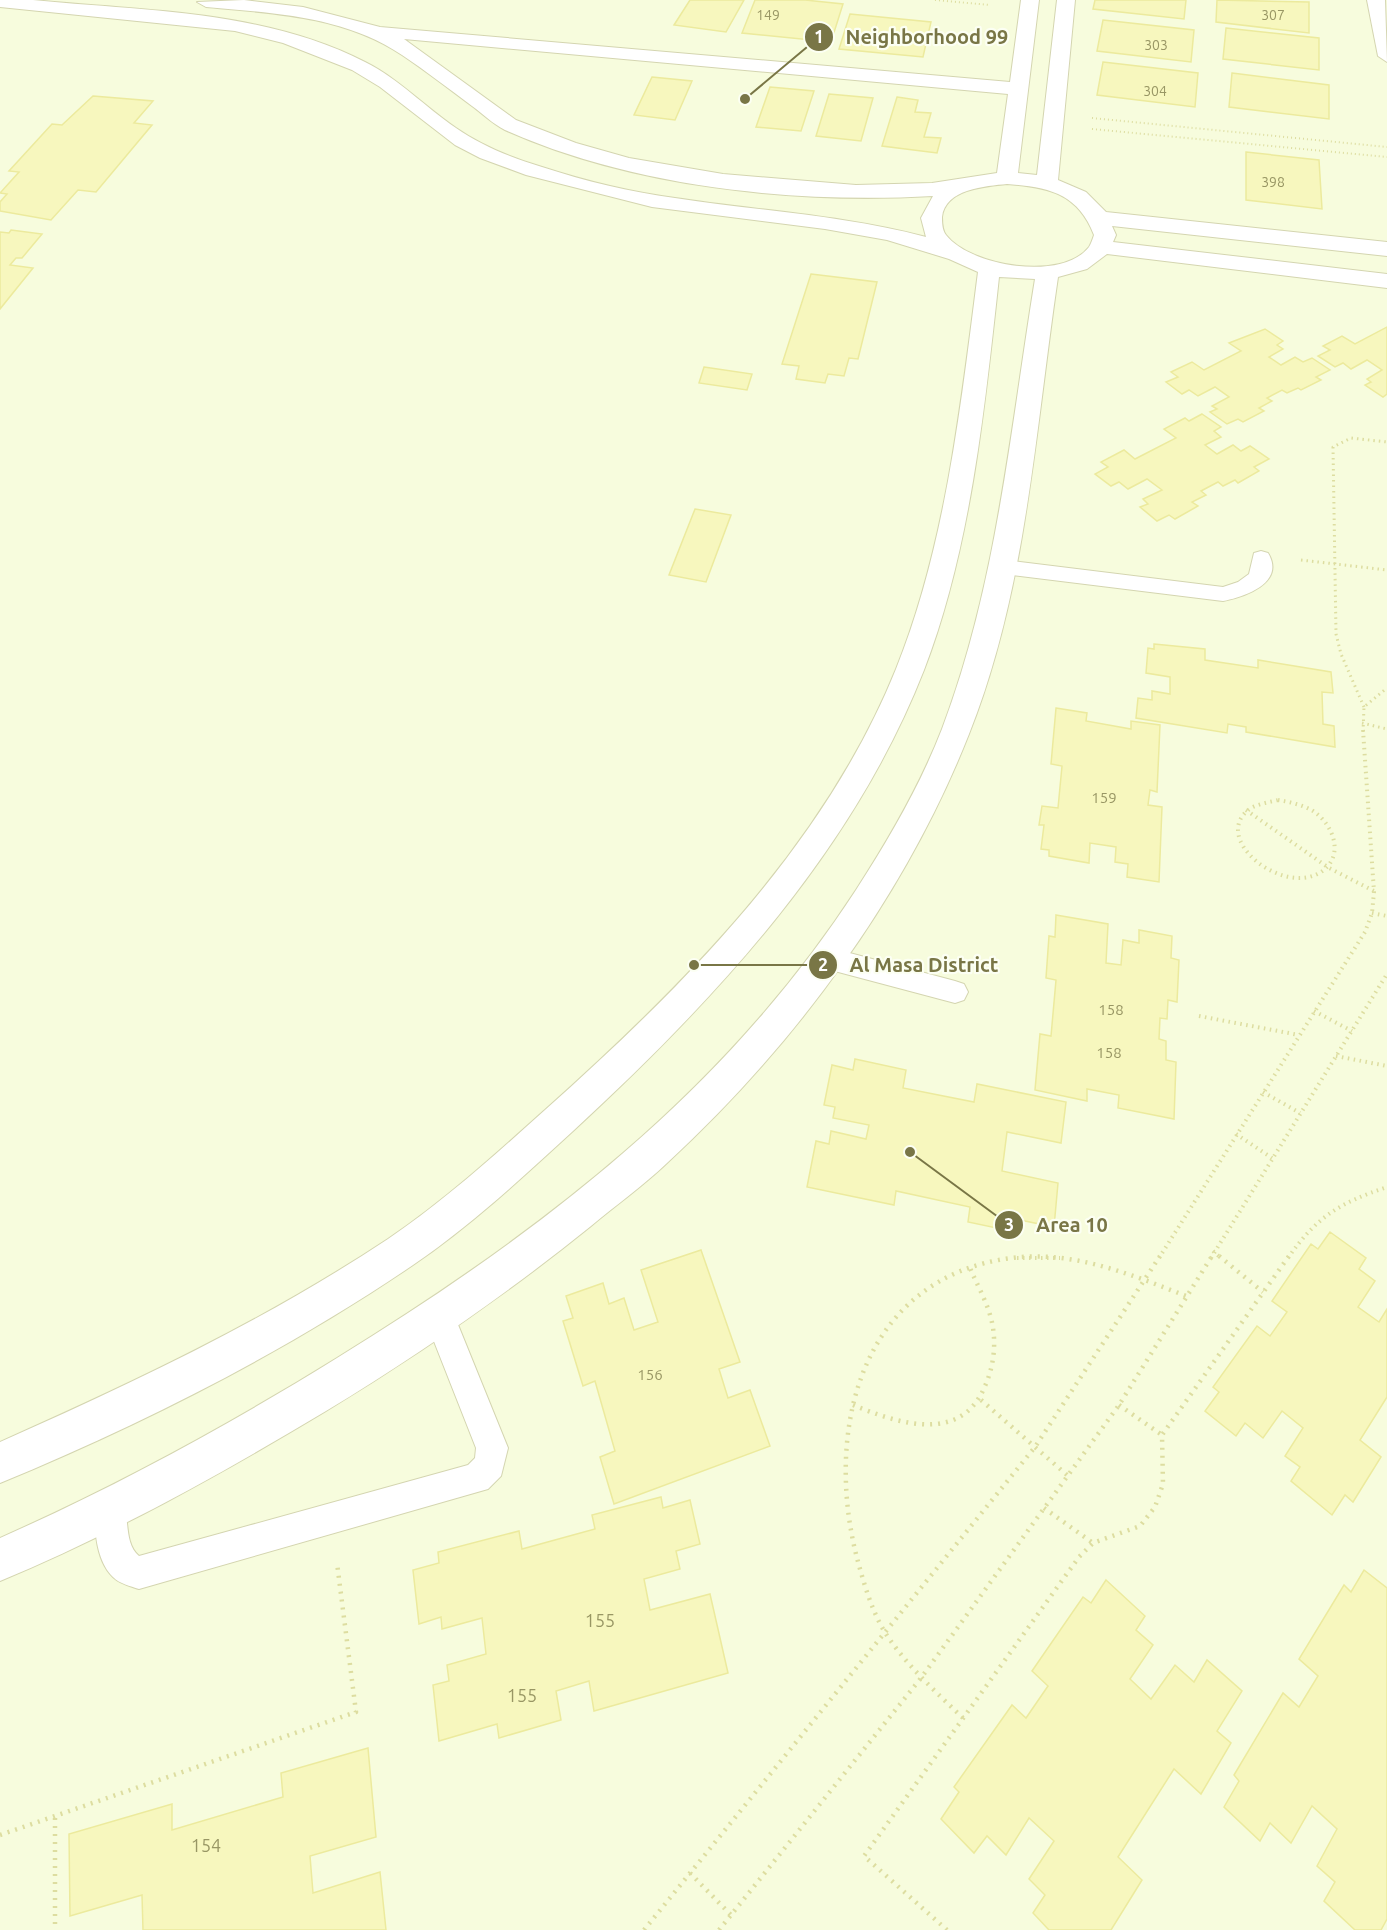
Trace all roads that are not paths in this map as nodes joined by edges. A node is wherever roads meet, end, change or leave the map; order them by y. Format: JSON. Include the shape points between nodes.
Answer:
{"nodes":[{"id":1,"x":188,"y":0,"type":"edge"},
{"id":2,"x":1066,"y":0,"type":"edge"},
{"id":3,"x":1376,"y":0,"type":"edge"},
{"id":4,"x":0,"y":2,"type":"edge"},
{"id":5,"x":1030,"y":5,"type":"edge"},
{"id":6,"x":372,"y":31,"type":"junction"},
{"id":7,"x":1387,"y":57,"type":"edge"},
{"id":8,"x":1018,"y":89,"type":"junction"},
{"id":9,"x":1006,"y":178,"type":"junction"},
{"id":10,"x":1047,"y":183,"type":"junction"},
{"id":11,"x":958,"y":187,"type":"junction"},
{"id":12,"x":1101,"y":218,"type":"junction"},
{"id":13,"x":1101,"y":247,"type":"junction"},
{"id":14,"x":1387,"y":249,"type":"edge"},
{"id":15,"x":954,"y":254,"type":"junction"},
{"id":16,"x":989,"y":269,"type":"junction"},
{"id":17,"x":1047,"y":273,"type":"junction"},
{"id":18,"x":1387,"y":280,"type":"edge"},
{"id":19,"x":1262,"y":562,"type":"road end"},
{"id":20,"x":1004,"y":567,"type":"junction"},
{"id":21,"x":828,"y":958,"type":"junction"},
{"id":22,"x":955,"y":992,"type":"dead end"},
{"id":23,"x":439,"y":1316,"type":"junction"},
{"id":24,"x":0,"y":1463,"type":"edge"},
{"id":25,"x":111,"y":1507,"type":"junction"},
{"id":26,"x":0,"y":1560,"type":"edge"}],
"edges":[{"from":1,"to":6,"type":"street","via":[[319,15]]},
{"from":2,"to":10,"type":"street"},
{"from":3,"to":7,"type":"street"},
{"from":4,"to":15,"type":"street","via":[[269,33],[354,64],[398,91],[461,141],[529,169],[648,200],[860,226]]},
{"from":5,"to":8,"type":"street"},
{"from":6,"to":8,"type":"street"},
{"from":6,"to":11,"type":"street","via":[[413,54],[506,122],[562,146],[606,159],[702,178],[812,190],[885,193]]},
{"from":8,"to":9,"type":"street"},
{"from":9,"to":10,"type":"street"},
{"from":9,"to":11,"type":"street"},
{"from":10,"to":12,"type":"street","via":[[1081,198]]},
{"from":11,"to":15,"type":"street","via":[[941,199],[932,213],[935,234]]},
{"from":12,"to":13,"type":"street"},
{"from":12,"to":14,"type":"street"},
{"from":13,"to":17,"type":"street","via":[[1089,259]]},
{"from":13,"to":18,"type":"street"},
{"from":15,"to":16,"type":"street"},
{"from":16,"to":17,"type":"street"},
{"from":16,"to":24,"type":"street","via":[[953,514],[921,640],[900,694],[850,789],[750,928],[599,1086],[403,1250],[201,1368]]},
{"from":17,"to":20,"type":"street"},
{"from":19,"to":20,"type":"lane","via":[[1255,582],[1223,594]]},
{"from":20,"to":21,"type":"street","via":[[978,668],[934,778],[899,846]]},
{"from":21,"to":22,"type":"lane"},
{"from":21,"to":23,"type":"street","via":[[750,1053],[657,1149],[550,1236]]},
{"from":23,"to":25,"type":"street","via":[[317,1394],[184,1471]]},
{"from":23,"to":25,"type":"lane","via":[[492,1448],[490,1465],[477,1478],[139,1573],[130,1572],[118,1559]]},
{"from":25,"to":26,"type":"street"}]}
